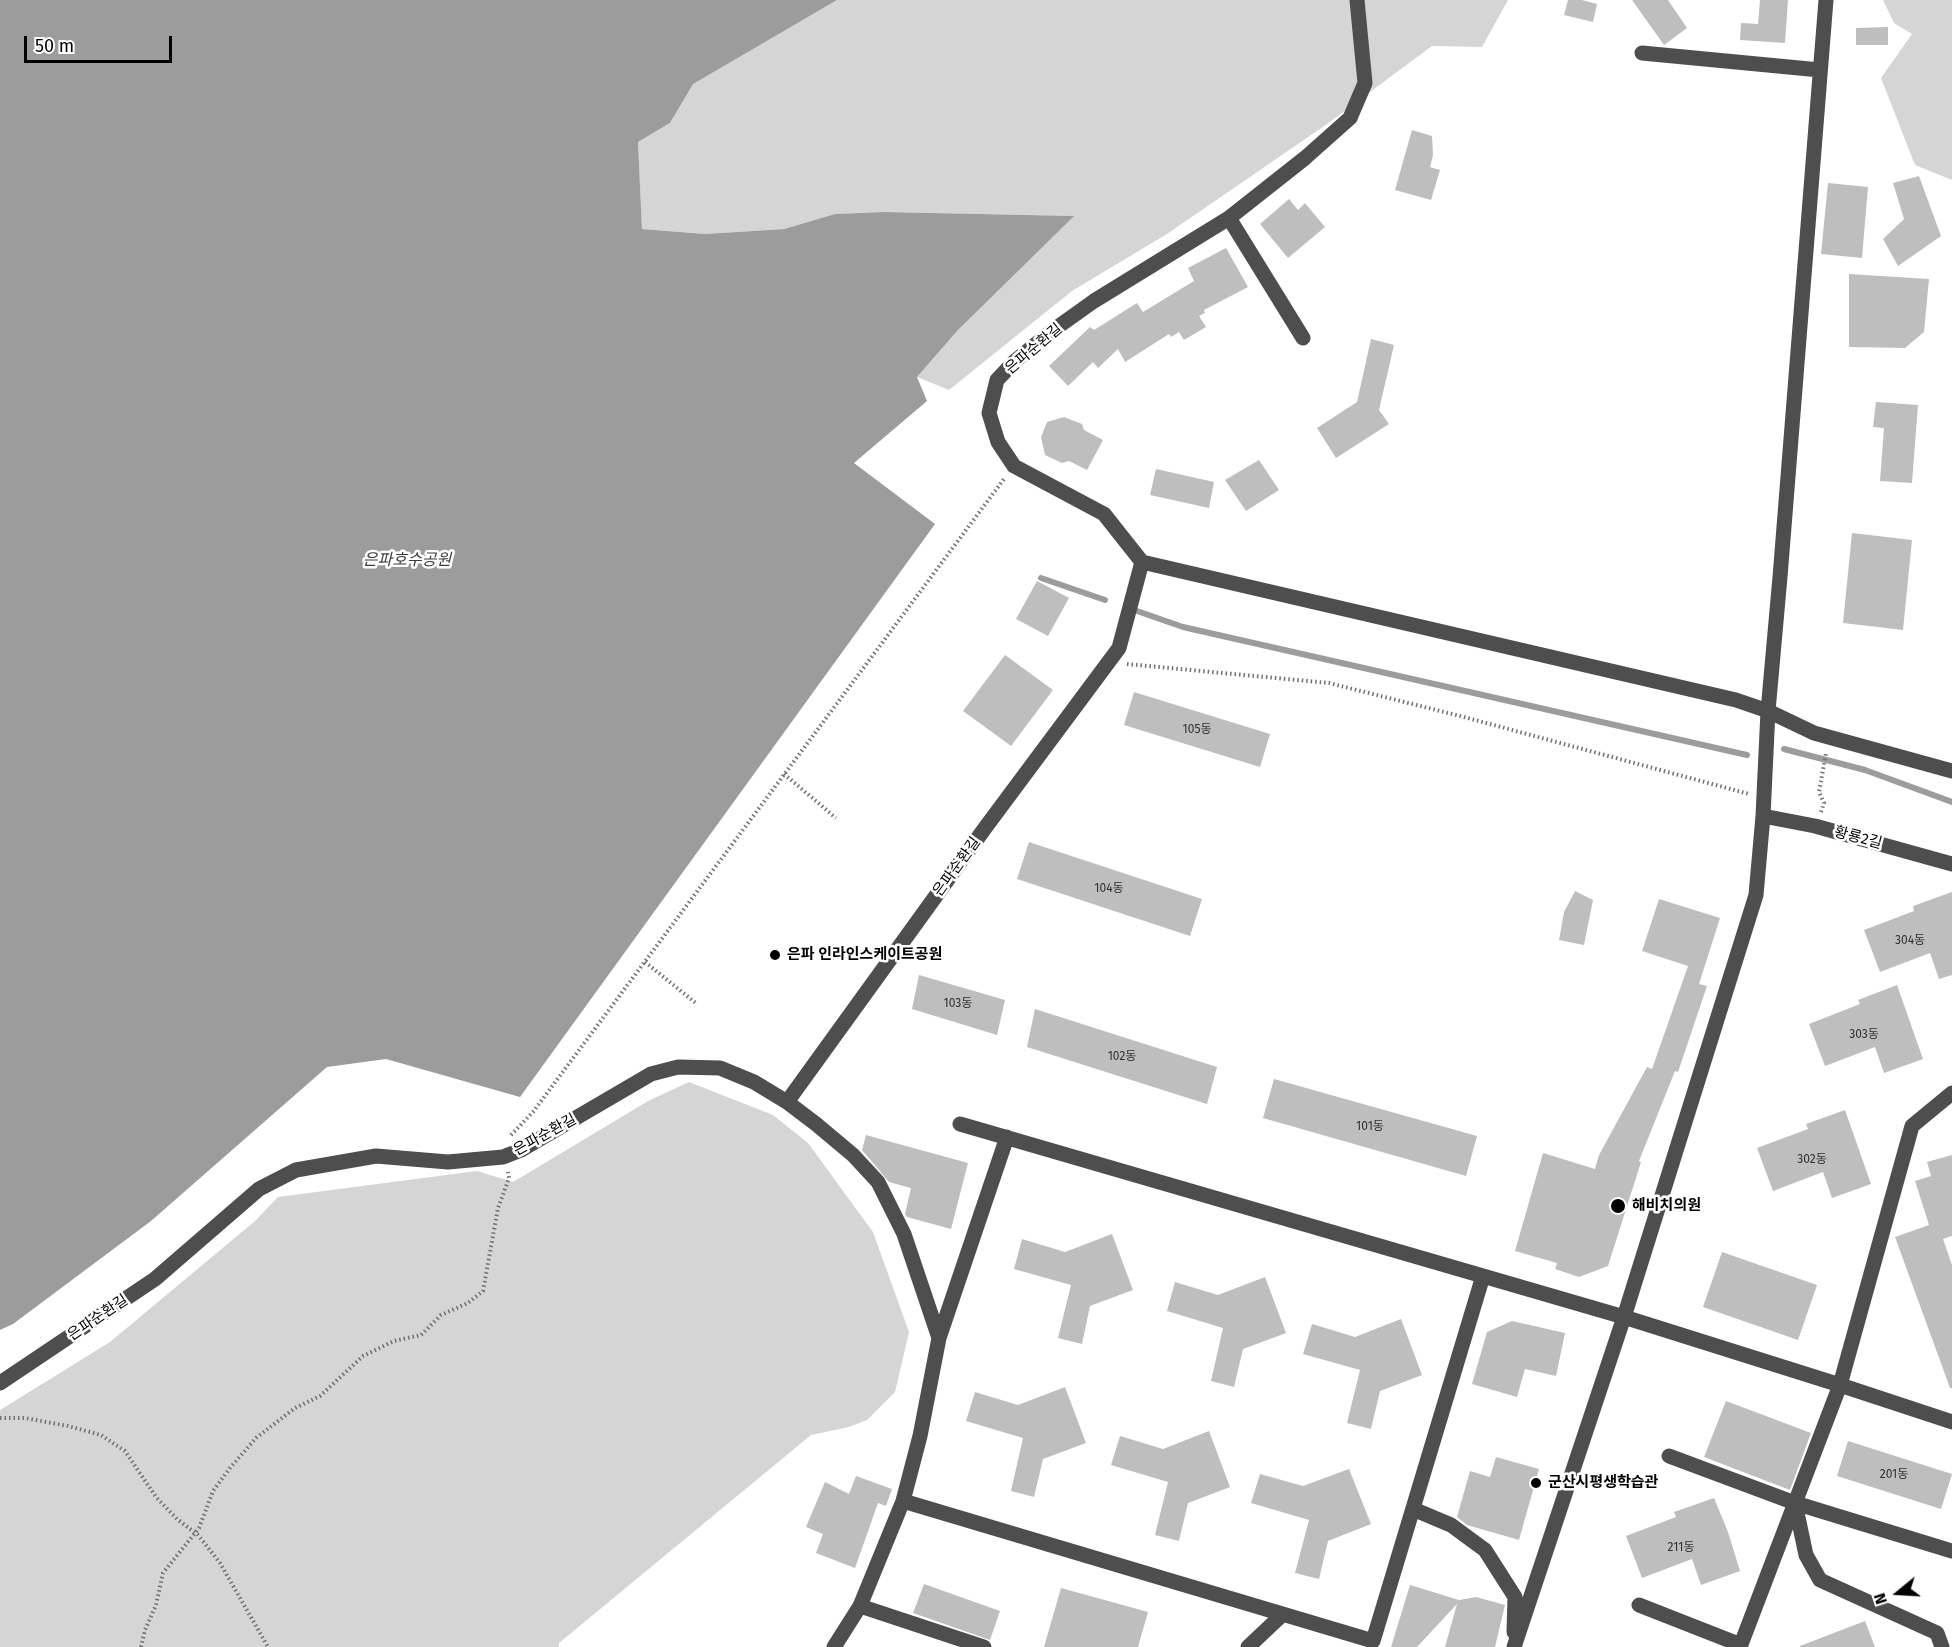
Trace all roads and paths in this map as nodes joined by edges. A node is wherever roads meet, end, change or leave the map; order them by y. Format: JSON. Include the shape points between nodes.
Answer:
{"nodes":[{"id":1,"x":1357,"y":0,"type":"edge"},
{"id":2,"x":1826,"y":0,"type":"edge"},
{"id":3,"x":1642,"y":52,"type":"dead end"},
{"id":4,"x":1820,"y":70,"type":"junction"},
{"id":5,"x":1229,"y":218,"type":"junction"},
{"id":6,"x":1303,"y":338,"type":"dead end"},
{"id":7,"x":1014,"y":466,"type":"junction"},
{"id":8,"x":1142,"y":562,"type":"junction"},
{"id":9,"x":1109,"y":662,"type":"junction"},
{"id":10,"x":1768,"y":711,"type":"junction"},
{"id":11,"x":1827,"y":748,"type":"dead end"},
{"id":12,"x":1952,"y":771,"type":"edge"},
{"id":13,"x":784,"y":774,"type":"junction"},
{"id":14,"x":1764,"y":798,"type":"junction"},
{"id":15,"x":1824,"y":803,"type":"dead end"},
{"id":16,"x":1763,"y":816,"type":"junction"},
{"id":17,"x":836,"y":818,"type":"dead end"},
{"id":18,"x":1952,"y":864,"type":"edge"},
{"id":19,"x":645,"y":962,"type":"junction"},
{"id":20,"x":697,"y":1004,"type":"dead end"},
{"id":21,"x":1952,"y":1093,"type":"edge"},
{"id":22,"x":787,"y":1102,"type":"junction"},
{"id":23,"x":960,"y":1124,"type":"dead end"},
{"id":24,"x":1007,"y":1137,"type":"junction"},
{"id":25,"x":497,"y":1157,"type":"junction"},
{"id":26,"x":1483,"y":1276,"type":"junction"},
{"id":27,"x":1624,"y":1317,"type":"junction"},
{"id":28,"x":939,"y":1338,"type":"junction"},
{"id":29,"x":0,"y":1383,"type":"edge"},
{"id":30,"x":1840,"y":1385,"type":"junction"},
{"id":31,"x":0,"y":1418,"type":"edge"},
{"id":32,"x":1952,"y":1422,"type":"edge"},
{"id":33,"x":1669,"y":1456,"type":"dead end"},
{"id":34,"x":903,"y":1501,"type":"junction"},
{"id":35,"x":1795,"y":1503,"type":"junction"},
{"id":36,"x":1413,"y":1509,"type":"junction"},
{"id":37,"x":195,"y":1533,"type":"junction"},
{"id":38,"x":1952,"y":1551,"type":"edge"},
{"id":39,"x":1639,"y":1605,"type":"dead end"},
{"id":40,"x":860,"y":1606,"type":"junction"},
{"id":41,"x":1283,"y":1614,"type":"junction"},
{"id":42,"x":1372,"y":1644,"type":"edge"},
{"id":43,"x":1741,"y":1646,"type":"edge"},
{"id":44,"x":141,"y":1647,"type":"edge"},
{"id":45,"x":268,"y":1647,"type":"edge"},
{"id":46,"x":834,"y":1647,"type":"edge"},
{"id":47,"x":984,"y":1647,"type":"edge"},
{"id":48,"x":1248,"y":1647,"type":"edge"},
{"id":49,"x":1514,"y":1647,"type":"edge"},
{"id":50,"x":1942,"y":1647,"type":"edge"}],
"edges":[{"from":1,"to":5,"type":"street","name":"은파순환길","via":[[1365,83],[1350,118]]},
{"from":2,"to":4,"type":"street"},
{"from":3,"to":4,"type":"street"},
{"from":4,"to":10,"type":"street"},
{"from":5,"to":6,"type":"street"},
{"from":5,"to":7,"type":"street","name":"은파순환길","via":[[1094,301],[1052,331],[998,380],[989,413],[998,442]]},
{"from":7,"to":8,"type":"street","name":"은파순환길","via":[[1104,514]]},
{"from":7,"to":13,"type":"path"},
{"from":8,"to":9,"type":"street","name":"은파순환길","via":[[1119,648]]},
{"from":8,"to":10,"type":"street","via":[[1736,700]]},
{"from":9,"to":14,"type":"path","via":[[1329,683]]},
{"from":9,"to":22,"type":"street","name":"은파순환길"},
{"from":10,"to":12,"type":"street","via":[[1814,733]]},
{"from":10,"to":14,"type":"street"},
{"from":11,"to":15,"type":"path","via":[[1819,792]]},
{"from":13,"to":17,"type":"path"},
{"from":13,"to":19,"type":"path"},
{"from":14,"to":16,"type":"street"},
{"from":16,"to":18,"type":"street","name":"황룡2길","via":[[1815,826]]},
{"from":16,"to":27,"type":"street","via":[[1756,895]]},
{"from":19,"to":20,"type":"path"},
{"from":19,"to":25,"type":"path"},
{"from":21,"to":30,"type":"street","via":[[1912,1126]]},
{"from":22,"to":25,"type":"street","name":"은파순환길","via":[[720,1068],[678,1067],[651,1074],[521,1150]]},
{"from":22,"to":28,"type":"street","via":[[853,1155],[878,1182],[904,1234]]},
{"from":23,"to":24,"type":"street"},
{"from":24,"to":26,"type":"street"},
{"from":24,"to":28,"type":"street"},
{"from":25,"to":29,"type":"street","name":"은파순환길","via":[[448,1162],[376,1156],[296,1170],[259,1190],[155,1279]]},
{"from":25,"to":37,"type":"path","via":[[509,1178],[498,1208],[483,1291],[441,1315],[421,1335],[394,1341],[363,1356],[320,1396],[296,1408],[256,1438],[213,1491]]},
{"from":26,"to":27,"type":"street"},
{"from":26,"to":36,"type":"street"},
{"from":27,"to":30,"type":"street"},
{"from":27,"to":49,"type":"street"},
{"from":28,"to":34,"type":"street"},
{"from":30,"to":32,"type":"street"},
{"from":30,"to":35,"type":"street"},
{"from":31,"to":37,"type":"path","via":[[25,1418],[101,1435],[125,1451],[156,1497]]},
{"from":33,"to":35,"type":"street"},
{"from":34,"to":40,"type":"street"},
{"from":34,"to":41,"type":"street"},
{"from":35,"to":38,"type":"street"},
{"from":35,"to":43,"type":"street"},
{"from":35,"to":50,"type":"street","via":[[1806,1555],[1820,1580],[1937,1633]]},
{"from":36,"to":42,"type":"street"},
{"from":36,"to":49,"type":"street","via":[[1451,1526],[1485,1550],[1515,1597]]},
{"from":37,"to":44,"type":"path","via":[[164,1573]]},
{"from":37,"to":45,"type":"path","via":[[220,1563]]},
{"from":39,"to":43,"type":"street"},
{"from":40,"to":46,"type":"street"},
{"from":40,"to":47,"type":"street"},
{"from":41,"to":42,"type":"street"},
{"from":41,"to":48,"type":"street"}]}
